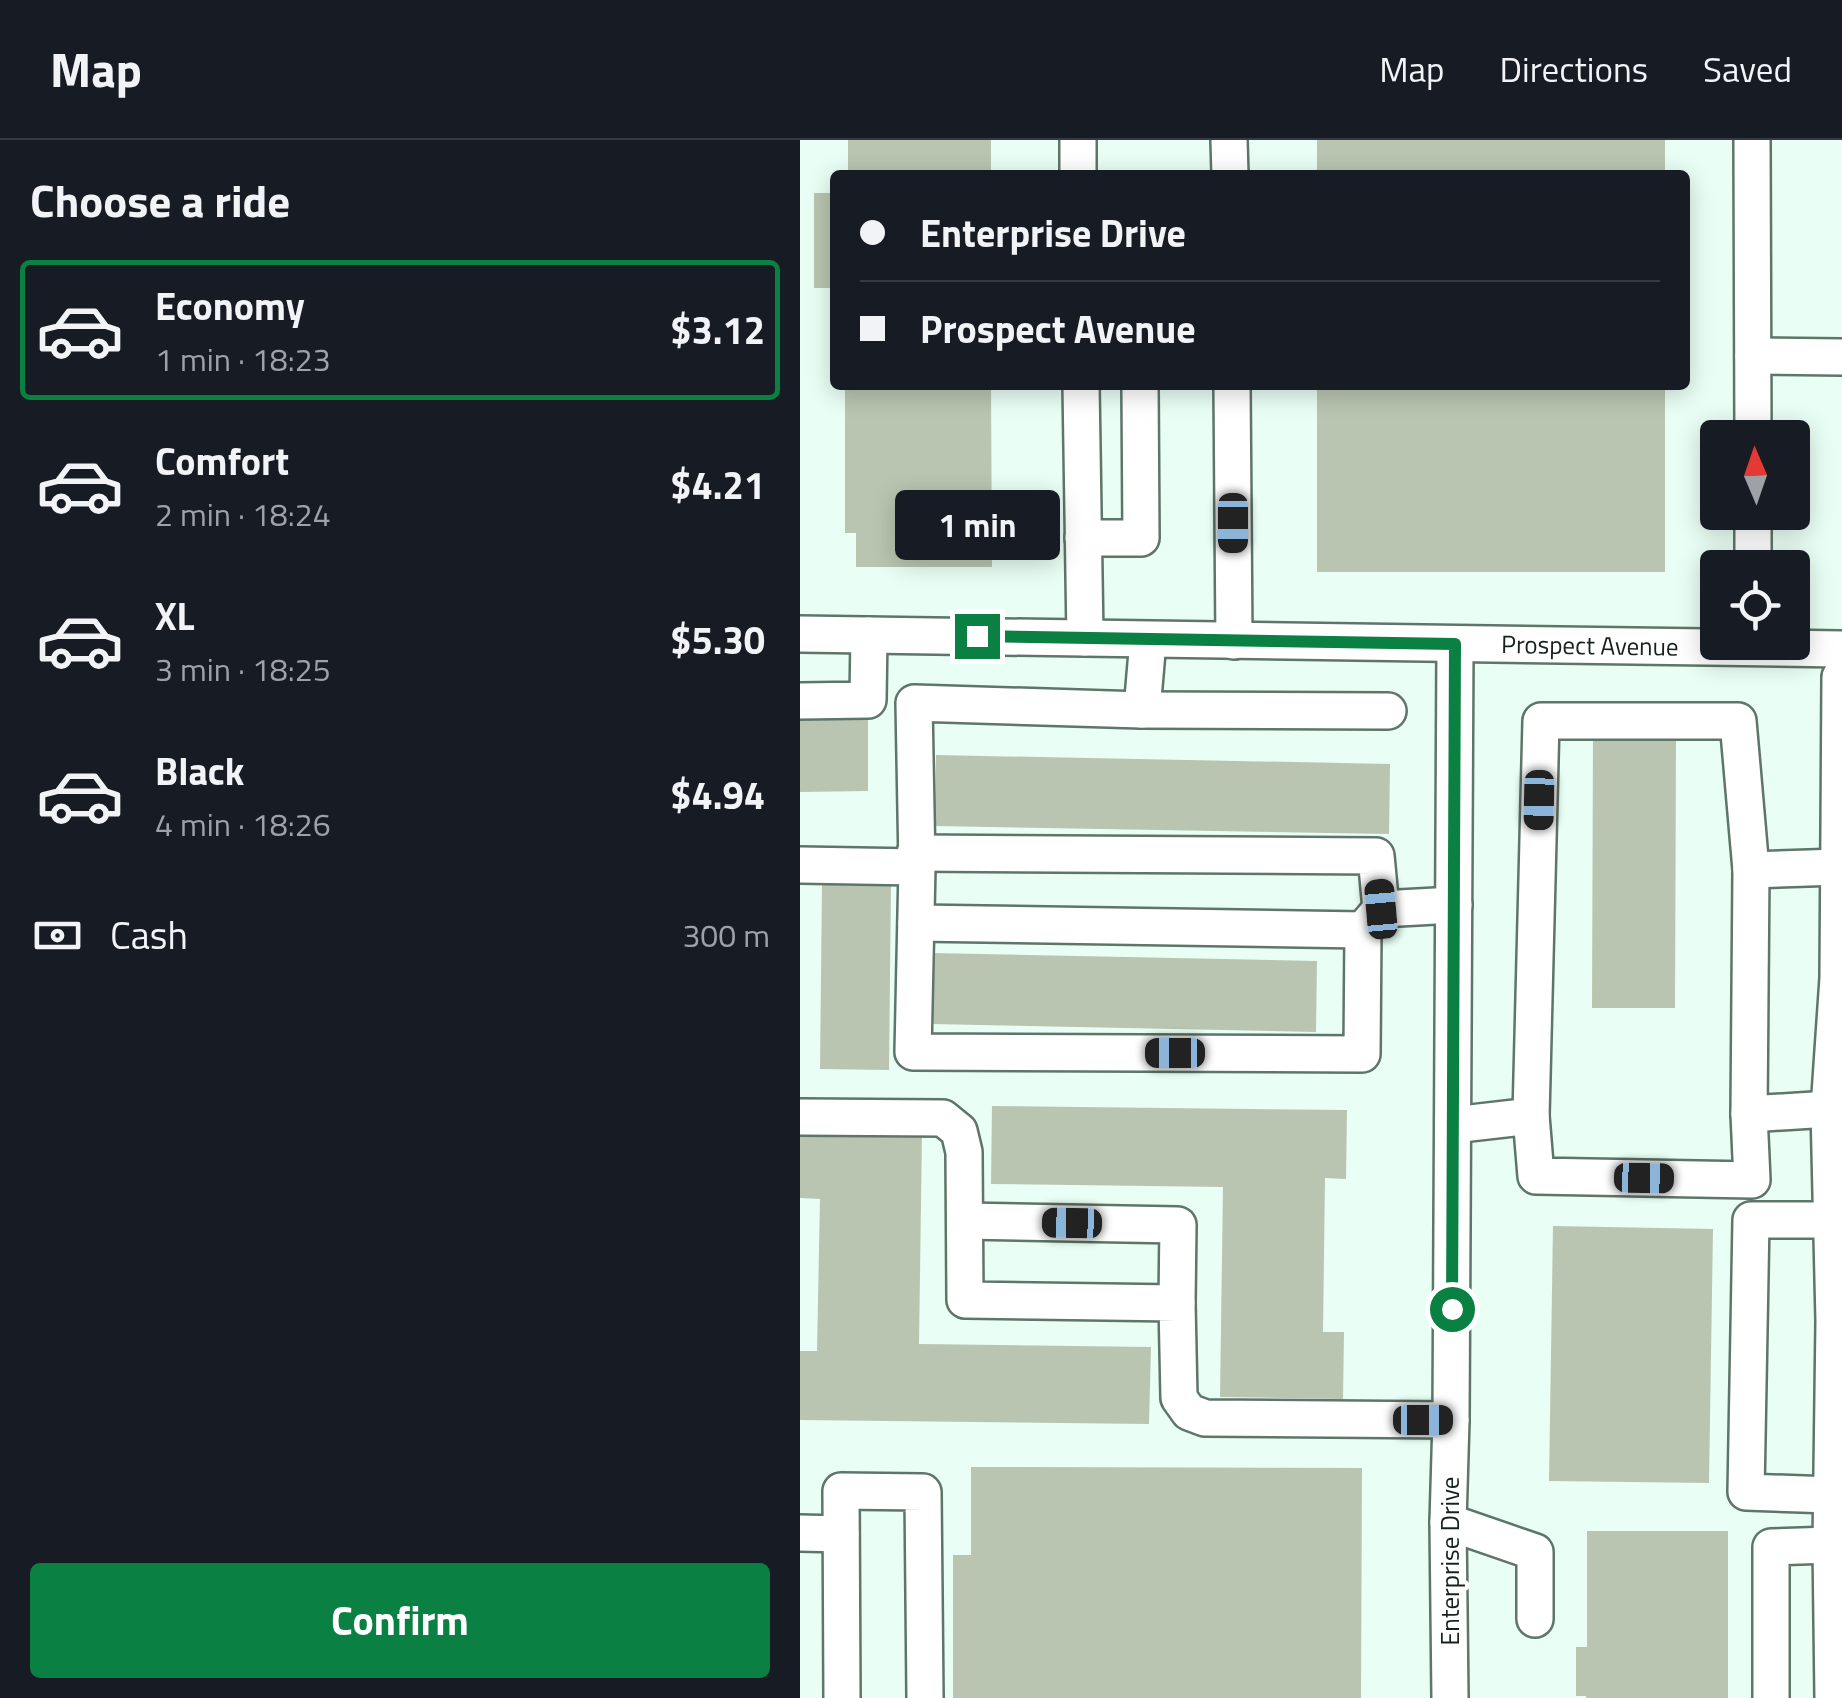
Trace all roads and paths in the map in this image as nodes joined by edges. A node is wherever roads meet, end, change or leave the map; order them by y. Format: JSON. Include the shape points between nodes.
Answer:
{"nodes":[{"id":1,"x":1078,"y":140,"type":"edge"},
{"id":2,"x":1230,"y":140,"type":"edge"},
{"id":3,"x":1752,"y":140,"type":"edge"},
{"id":4,"x":1078,"y":170,"type":"edge"},
{"id":5,"x":1230,"y":170,"type":"edge"},
{"id":6,"x":1753,"y":356,"type":"junction"},
{"id":7,"x":1842,"y":357,"type":"edge"},
{"id":8,"x":1081,"y":390,"type":"edge"},
{"id":9,"x":1140,"y":390,"type":"edge"},
{"id":10,"x":1232,"y":390,"type":"edge"},
{"id":11,"x":1753,"y":420,"type":"edge"},
{"id":12,"x":1140,"y":473,"type":"junction"},
{"id":13,"x":1082,"y":474,"type":"junction"},
{"id":14,"x":1083,"y":538,"type":"junction"},
{"id":15,"x":800,"y":634,"type":"edge"},
{"id":16,"x":869,"y":635,"type":"junction"},
{"id":17,"x":1085,"y":638,"type":"junction"},
{"id":18,"x":1148,"y":640,"type":"junction"},
{"id":19,"x":1234,"y":641,"type":"junction"},
{"id":20,"x":1455,"y":644,"type":"junction"},
{"id":21,"x":1842,"y":650,"type":"edge"},
{"id":22,"x":1842,"y":674,"type":"edge"},
{"id":23,"x":800,"y":700,"type":"edge"},
{"id":24,"x":1142,"y":710,"type":"junction"},
{"id":25,"x":1388,"y":710,"type":"dead end"},
{"id":26,"x":916,"y":860,"type":"junction"},
{"id":27,"x":800,"y":865,"type":"edge"},
{"id":28,"x":1839,"y":867,"type":"junction"},
{"id":29,"x":1751,"y":870,"type":"junction"},
{"id":30,"x":1454,"y":904,"type":"junction"},
{"id":31,"x":1840,"y":905,"type":"edge"},
{"id":32,"x":1372,"y":920,"type":"junction"},
{"id":33,"x":916,"y":923,"type":"junction"},
{"id":34,"x":1840,"y":978,"type":"edge"},
{"id":35,"x":1829,"y":1110,"type":"junction"},
{"id":36,"x":1749,"y":1114,"type":"junction"},
{"id":37,"x":1532,"y":1116,"type":"junction"},
{"id":38,"x":800,"y":1117,"type":"edge"},
{"id":39,"x":1452,"y":1125,"type":"junction"},
{"id":40,"x":1831,"y":1220,"type":"junction"},
{"id":41,"x":965,"y":1221,"type":"junction"},
{"id":42,"x":1177,"y":1303,"type":"junction"},
{"id":43,"x":1838,"y":1321,"type":"edge"},
{"id":44,"x":1451,"y":1420,"type":"junction"},
{"id":45,"x":1831,"y":1494,"type":"junction"},
{"id":46,"x":1448,"y":1522,"type":"junction"},
{"id":47,"x":800,"y":1533,"type":"edge"},
{"id":48,"x":841,"y":1534,"type":"junction"},
{"id":49,"x":1831,"y":1545,"type":"junction"},
{"id":50,"x":1535,"y":1619,"type":"dead end"},
{"id":51,"x":842,"y":1698,"type":"edge"},
{"id":52,"x":925,"y":1698,"type":"edge"},
{"id":53,"x":1450,"y":1698,"type":"edge"},
{"id":54,"x":1772,"y":1698,"type":"edge"},
{"id":55,"x":1833,"y":1698,"type":"edge"}],
"edges":[{"from":1,"to":4,"type":"street"},
{"from":2,"to":5,"type":"street"},
{"from":3,"to":6,"type":"street"},
{"from":6,"to":7,"type":"street"},
{"from":6,"to":11,"type":"street"},
{"from":8,"to":13,"type":"street"},
{"from":9,"to":12,"type":"street"},
{"from":10,"to":19,"type":"street"},
{"from":12,"to":13,"type":"street"},
{"from":12,"to":14,"type":"street","via":[[1141,538]]},
{"from":13,"to":14,"type":"street"},
{"from":14,"to":17,"type":"street"},
{"from":15,"to":16,"type":"street","name":"Prospect Avenue"},
{"from":16,"to":17,"type":"street","name":"Prospect Avenue"},
{"from":16,"to":23,"type":"street","via":[[868,700]]},
{"from":17,"to":18,"type":"street","name":"Prospect Avenue"},
{"from":18,"to":19,"type":"street","name":"Prospect Avenue"},
{"from":18,"to":24,"type":"street"},
{"from":19,"to":20,"type":"street","name":"Prospect Avenue"},
{"from":20,"to":21,"type":"street","name":"Prospect Avenue"},
{"from":20,"to":30,"type":"street","name":"Enterprise Drive"},
{"from":22,"to":28,"type":"street"},
{"from":24,"to":25,"type":"street"},
{"from":24,"to":26,"type":"street","via":[[914,703]]},
{"from":26,"to":27,"type":"street"},
{"from":26,"to":32,"type":"street","via":[[1376,856]]},
{"from":26,"to":33,"type":"street"},
{"from":28,"to":29,"type":"street"},
{"from":28,"to":31,"type":"street"},
{"from":29,"to":36,"type":"street"},
{"from":29,"to":37,"type":"street","via":[[1738,721],[1541,721]]},
{"from":30,"to":32,"type":"street"},
{"from":30,"to":39,"type":"street","name":"Enterprise Drive"},
{"from":31,"to":34,"type":"street"},
{"from":32,"to":33,"type":"street"},
{"from":32,"to":33,"type":"street","via":[[1362,1054],[913,1052]]},
{"from":34,"to":35,"type":"street"},
{"from":35,"to":36,"type":"street"},
{"from":35,"to":40,"type":"street"},
{"from":36,"to":37,"type":"street","via":[[1752,1180],[1536,1176]]},
{"from":37,"to":39,"type":"street"},
{"from":38,"to":41,"type":"street","via":[[943,1118],[959,1130],[964,1152]]},
{"from":39,"to":44,"type":"street","name":"Enterprise Drive"},
{"from":40,"to":43,"type":"street"},
{"from":40,"to":45,"type":"street","via":[[1750,1220],[1746,1492]]},
{"from":41,"to":42,"type":"street","via":[[965,1300]]},
{"from":41,"to":42,"type":"street","via":[[1178,1225]]},
{"from":42,"to":44,"type":"street","via":[[1178,1398],[1189,1412],[1205,1418]]},
{"from":43,"to":45,"type":"street"},
{"from":44,"to":46,"type":"street","name":"Enterprise Drive"},
{"from":45,"to":49,"type":"street"},
{"from":46,"to":50,"type":"street","via":[[1535,1552]]},
{"from":46,"to":53,"type":"street","name":"Enterprise Drive"},
{"from":47,"to":48,"type":"street"},
{"from":48,"to":51,"type":"street"},
{"from":48,"to":52,"type":"street","via":[[841,1491],[923,1492]]},
{"from":49,"to":54,"type":"street","via":[[1771,1547]]},
{"from":49,"to":55,"type":"street"}]}
